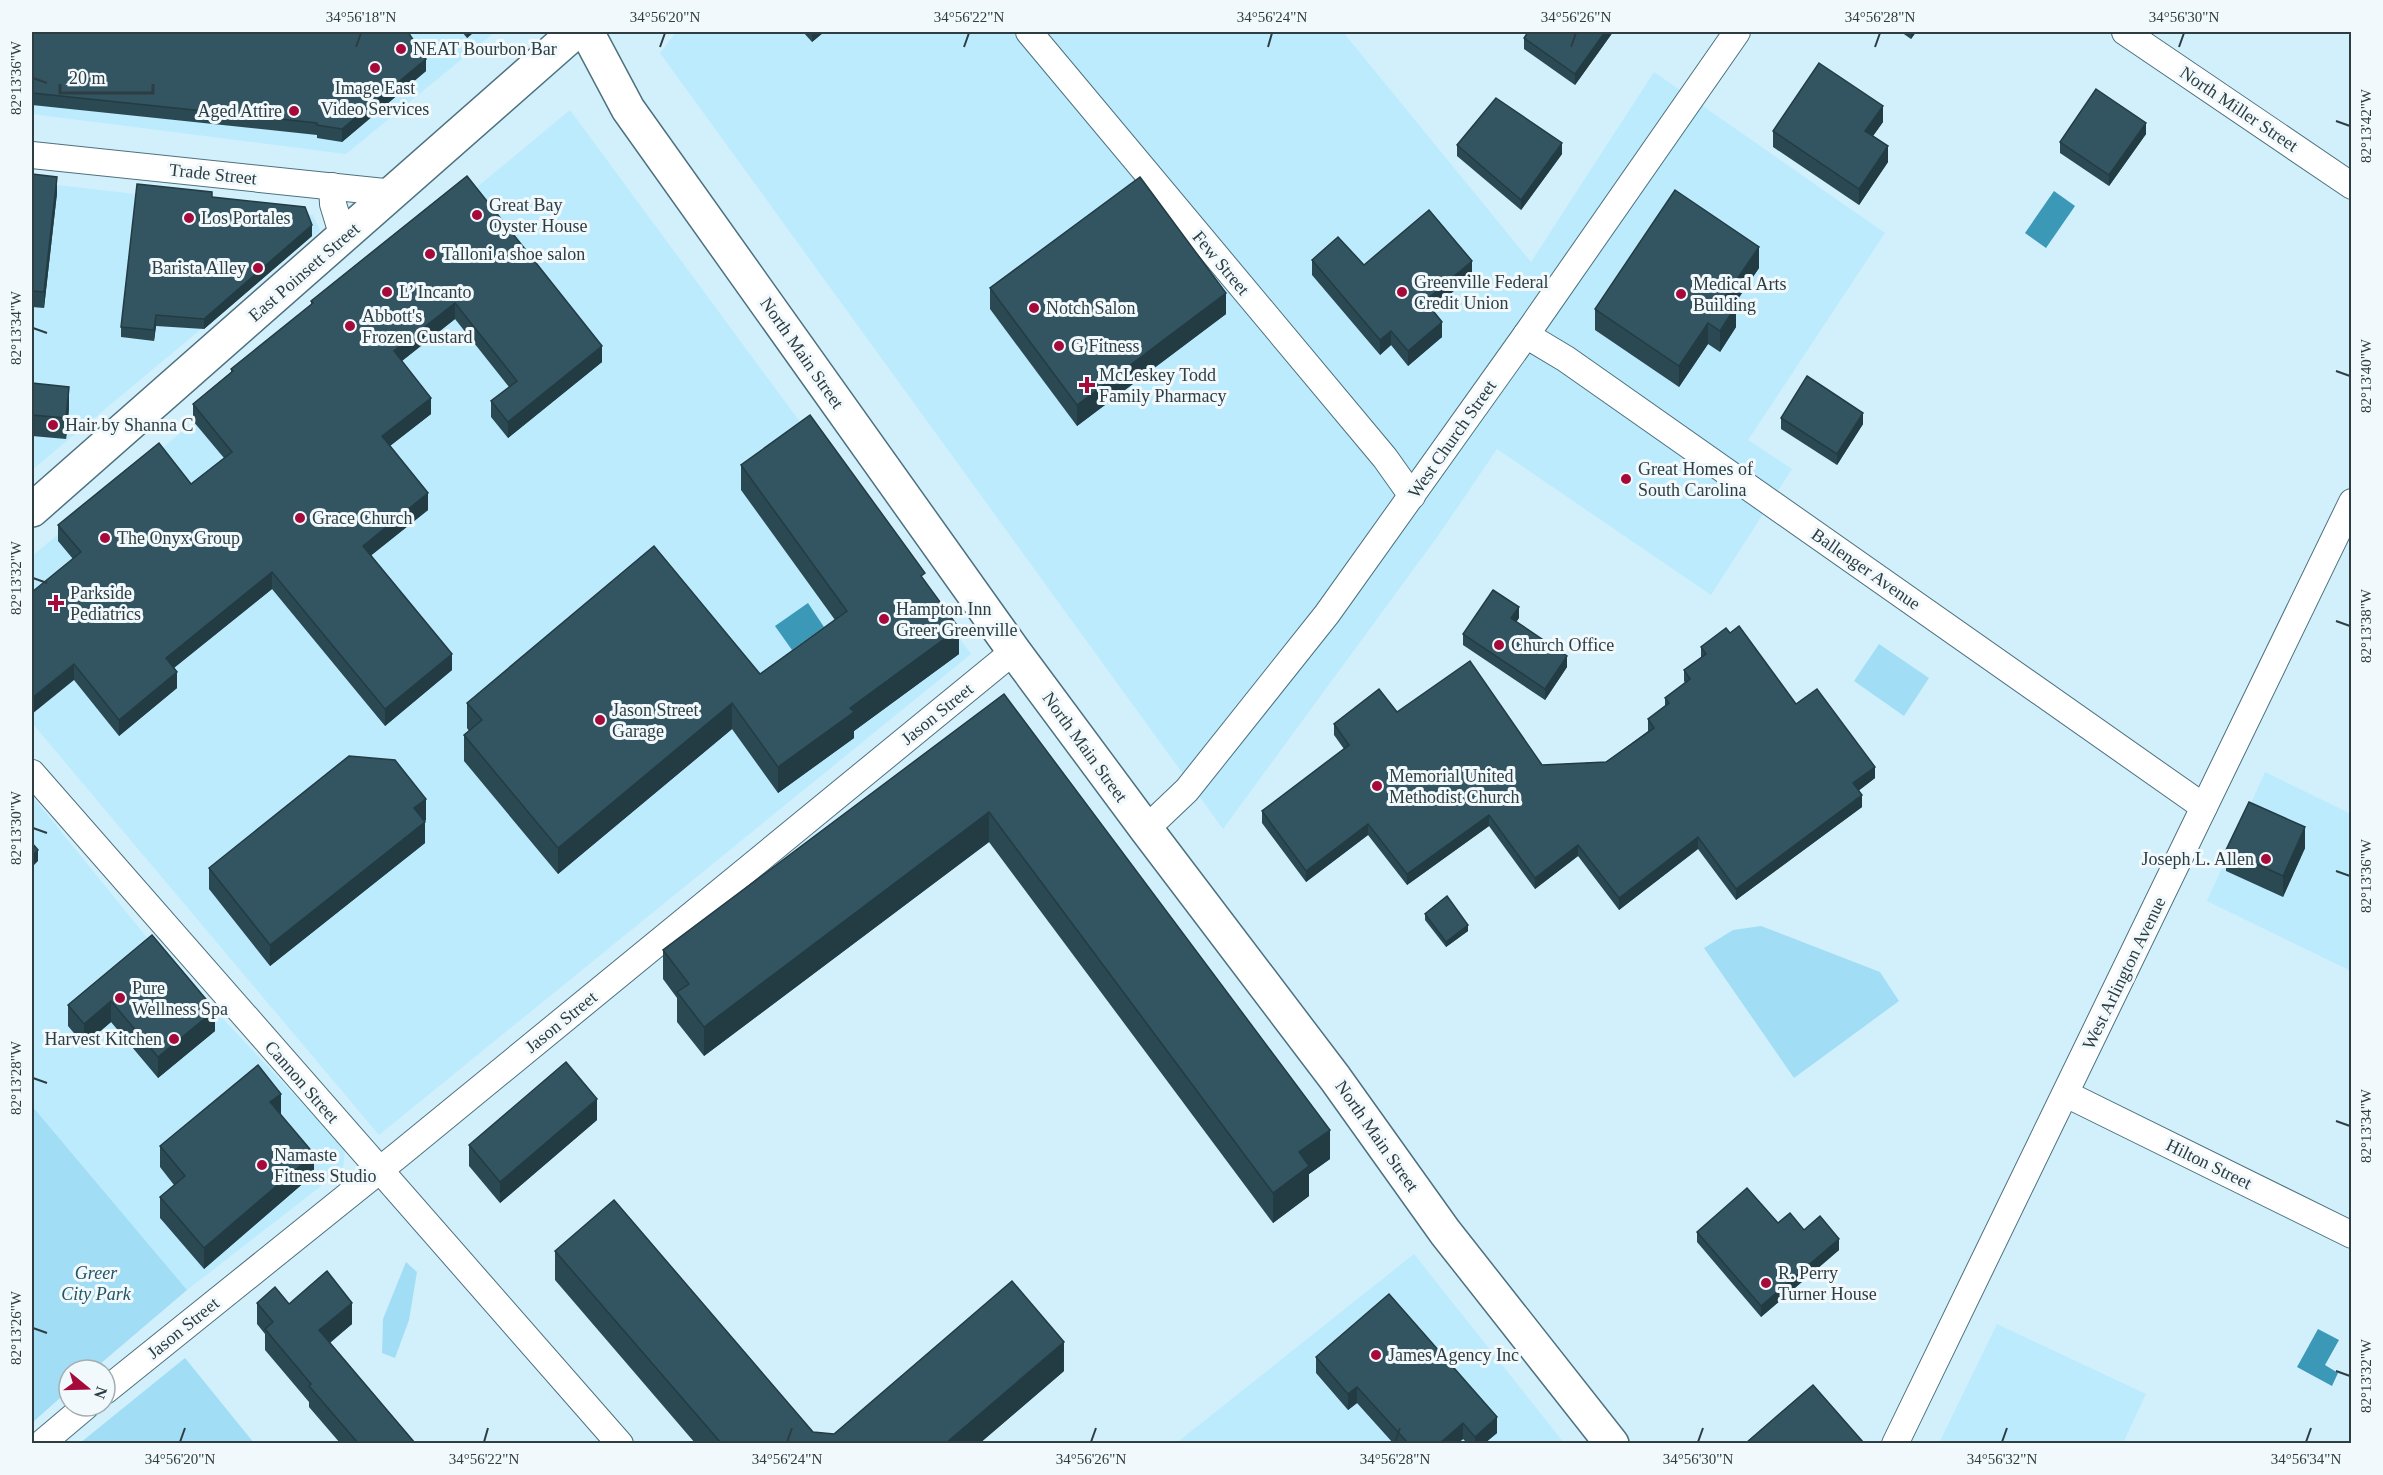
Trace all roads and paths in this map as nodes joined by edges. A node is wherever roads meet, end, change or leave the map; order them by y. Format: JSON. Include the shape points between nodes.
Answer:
{"nodes":[{"id":1,"x":575,"y":32,"type":"edge"},
{"id":2,"x":586,"y":32,"type":"edge"},
{"id":3,"x":1029,"y":32,"type":"edge"},
{"id":4,"x":1737,"y":32,"type":"edge"},
{"id":5,"x":2126,"y":32,"type":"edge"},
{"id":6,"x":32,"y":155,"type":"edge"},
{"id":7,"x":332,"y":186,"type":"junction"},
{"id":8,"x":2352,"y":186,"type":"edge"},
{"id":9,"x":394,"y":193,"type":"junction"},
{"id":10,"x":343,"y":237,"type":"junction"},
{"id":11,"x":1526,"y":335,"type":"junction"},
{"id":12,"x":1412,"y":496,"type":"junction"},
{"id":13,"x":2352,"y":502,"type":"edge"},
{"id":14,"x":32,"y":510,"type":"edge"},
{"id":15,"x":1014,"y":651,"type":"junction"},
{"id":16,"x":32,"y":773,"type":"edge"},
{"id":17,"x":2204,"y":807,"type":"junction"},
{"id":18,"x":1146,"y":829,"type":"junction"},
{"id":19,"x":2066,"y":1094,"type":"junction"},
{"id":20,"x":380,"y":1170,"type":"junction"},
{"id":21,"x":2352,"y":1234,"type":"edge"},
{"id":22,"x":117,"y":1381,"type":"edge"},
{"id":23,"x":71,"y":1418,"type":"edge"},
{"id":24,"x":41,"y":1443,"type":"edge"},
{"id":25,"x":620,"y":1443,"type":"edge"},
{"id":26,"x":1612,"y":1443,"type":"edge"},
{"id":27,"x":1895,"y":1443,"type":"edge"}],
"edges":[{"from":1,"to":9,"type":"main road","name":"East Poinsett Street"},
{"from":2,"to":15,"type":"main road","name":"North Main Street","via":[[627,109]]},
{"from":3,"to":12,"type":"street","name":"Few Street","via":[[1385,458]]},
{"from":4,"to":11,"type":"street","name":"West Church Street"},
{"from":5,"to":8,"type":"street","name":"North Miller Street"},
{"from":6,"to":7,"type":"street","name":"Trade Street"},
{"from":7,"to":9,"type":"street","name":"Trade Street"},
{"from":7,"to":10,"type":"street"},
{"from":9,"to":10,"type":"main road","name":"East Poinsett Street"},
{"from":10,"to":14,"type":"main road","name":"East Poinsett Street"},
{"from":11,"to":12,"type":"street","name":"West Church Street"},
{"from":11,"to":17,"type":"street","name":"Ballenger Avenue","via":[[1566,359]]},
{"from":12,"to":18,"type":"street","name":"West Church Street","via":[[1208,765]]},
{"from":13,"to":17,"type":"street","name":"West Arlington Avenue"},
{"from":15,"to":18,"type":"main road","name":"North Main Street"},
{"from":15,"to":20,"type":"street","name":"Jason Street"},
{"from":16,"to":20,"type":"street","name":"Cannon Street"},
{"from":17,"to":19,"type":"street","name":"West Arlington Avenue"},
{"from":18,"to":26,"type":"main road","name":"North Main Street","via":[[1335,1078],[1445,1232]]},
{"from":19,"to":21,"type":"street","name":"Hilton Street"},
{"from":19,"to":27,"type":"street","name":"West Arlington Avenue"},
{"from":20,"to":22,"type":"street","name":"Jason Street"},
{"from":20,"to":25,"type":"street","name":"Cannon Street"},
{"from":23,"to":24,"type":"street"}]}
